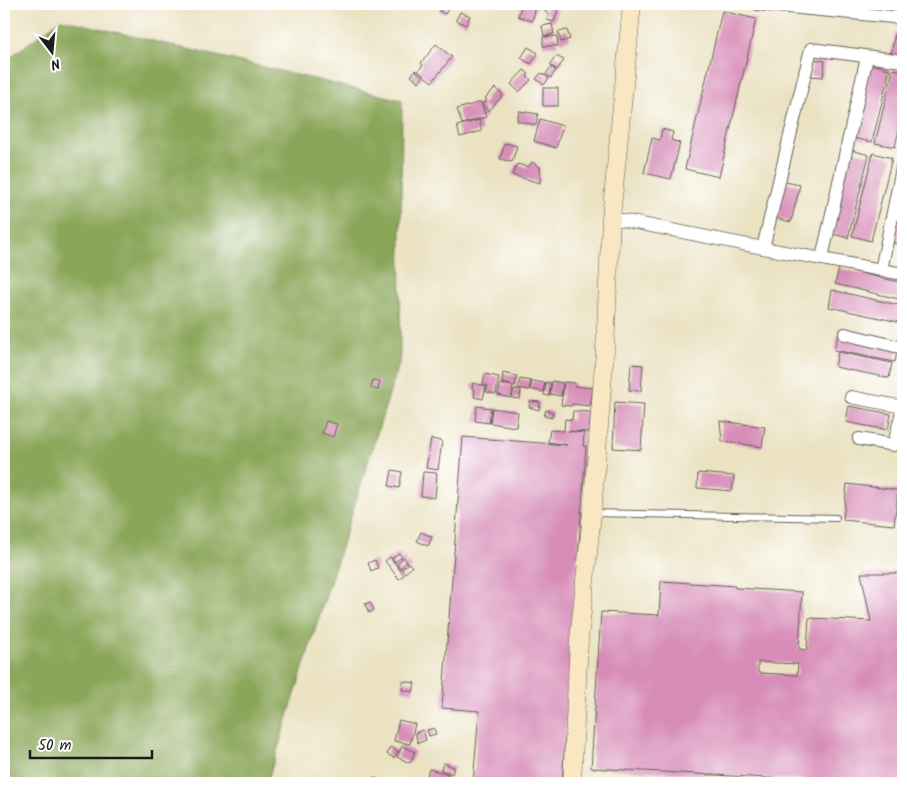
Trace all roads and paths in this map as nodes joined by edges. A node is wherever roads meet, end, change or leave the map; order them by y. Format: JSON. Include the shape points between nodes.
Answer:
{"nodes":[{"id":1,"x":632,"y":4,"type":"edge"},
{"id":2,"x":758,"y":4,"type":"edge"},
{"id":3,"x":903,"y":18,"type":"edge"},
{"id":4,"x":867,"y":56,"type":"junction"},
{"id":5,"x":903,"y":61,"type":"edge"},
{"id":6,"x":903,"y":164,"type":"edge"},
{"id":7,"x":611,"y":218,"type":"junction"},
{"id":8,"x":763,"y":248,"type":"junction"},
{"id":9,"x":822,"y":258,"type":"junction"},
{"id":10,"x":881,"y":270,"type":"junction"},
{"id":11,"x":903,"y":274,"type":"edge"},
{"id":12,"x":845,"y":334,"type":"dead end"},
{"id":13,"x":903,"y":348,"type":"edge"},
{"id":14,"x":851,"y":397,"type":"dead end"},
{"id":15,"x":903,"y":406,"type":"edge"},
{"id":16,"x":859,"y":439,"type":"dead end"},
{"id":17,"x":898,"y":449,"type":"edge"},
{"id":18,"x":592,"y":513,"type":"junction"},
{"id":19,"x":836,"y":518,"type":"dead end"},
{"id":20,"x":572,"y":783,"type":"edge"}],
"edges":[{"from":1,"to":7,"type":"street"},
{"from":2,"to":3,"type":"street"},
{"from":4,"to":5,"type":"street"},
{"from":4,"to":8,"type":"street","via":[[812,49]]},
{"from":4,"to":9,"type":"street"},
{"from":6,"to":10,"type":"street"},
{"from":7,"to":8,"type":"street"},
{"from":7,"to":18,"type":"street"},
{"from":8,"to":9,"type":"street"},
{"from":9,"to":10,"type":"street"},
{"from":10,"to":11,"type":"street"},
{"from":12,"to":13,"type":"street"},
{"from":14,"to":15,"type":"street"},
{"from":15,"to":17,"type":"street"},
{"from":16,"to":17,"type":"street"},
{"from":18,"to":19,"type":"lane"},
{"from":18,"to":20,"type":"street","via":[[579,640]]}]}
